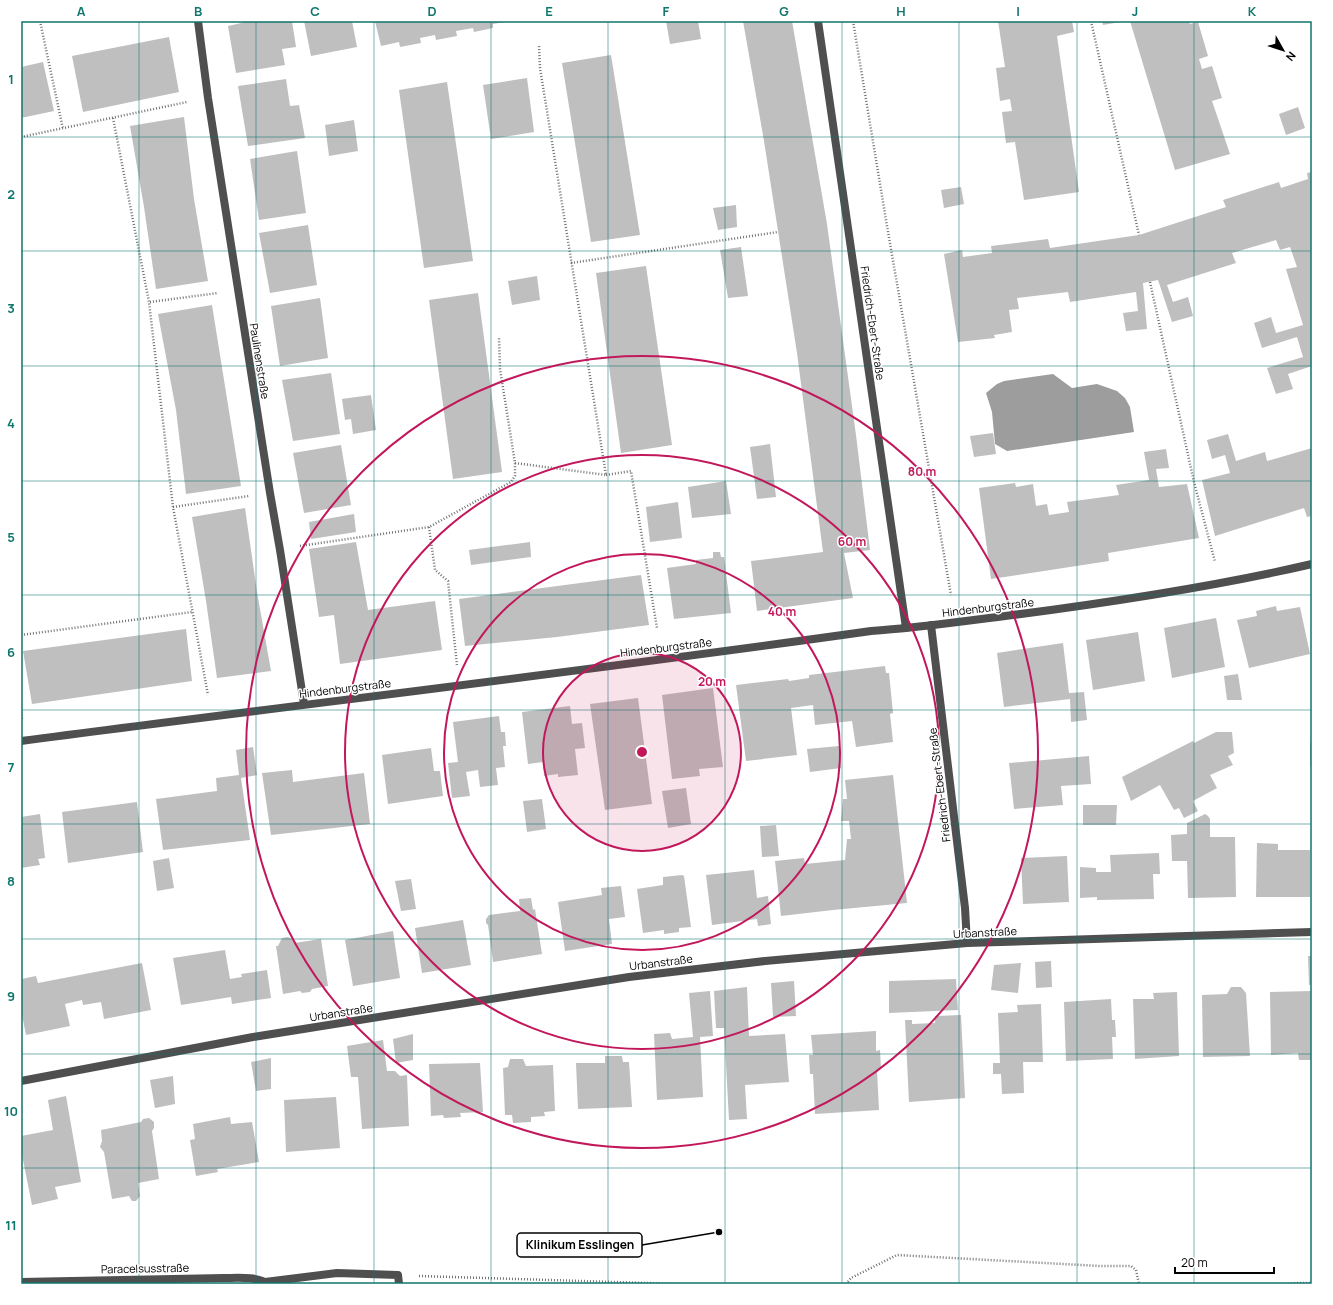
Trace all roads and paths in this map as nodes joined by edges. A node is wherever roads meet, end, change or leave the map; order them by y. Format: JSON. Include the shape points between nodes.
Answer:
{"nodes":[{"id":1,"x":40,"y":21,"type":"edge"},
{"id":2,"x":198,"y":21,"type":"edge"},
{"id":3,"x":818,"y":21,"type":"edge"},
{"id":4,"x":853,"y":21,"type":"edge"},
{"id":5,"x":1091,"y":21,"type":"edge"},
{"id":6,"x":539,"y":45,"type":"dead end"},
{"id":7,"x":208,"y":98,"type":"junction"},
{"id":8,"x":112,"y":118,"type":"junction"},
{"id":9,"x":63,"y":129,"type":"junction"},
{"id":10,"x":21,"y":137,"type":"edge"},
{"id":11,"x":778,"y":232,"type":"dead end"},
{"id":12,"x":1139,"y":234,"type":"dead end"},
{"id":13,"x":571,"y":263,"type":"junction"},
{"id":14,"x":1150,"y":282,"type":"dead end"},
{"id":15,"x":238,"y":290,"type":"junction"},
{"id":16,"x":149,"y":302,"type":"junction"},
{"id":17,"x":499,"y":337,"type":"dead end"},
{"id":18,"x":515,"y":463,"type":"junction"},
{"id":19,"x":606,"y":475,"type":"junction"},
{"id":20,"x":270,"y":493,"type":"junction"},
{"id":21,"x":173,"y":508,"type":"junction"},
{"id":22,"x":429,"y":527,"type":"junction"},
{"id":23,"x":280,"y":550,"type":"junction"},
{"id":24,"x":1312,"y":564,"type":"edge"},
{"id":25,"x":1220,"y":583,"type":"junction"},
{"id":26,"x":951,"y":595,"type":"dead end"},
{"id":27,"x":192,"y":612,"type":"junction"},
{"id":28,"x":931,"y":625,"type":"junction"},
{"id":29,"x":658,"y":628,"type":"dead end"},
{"id":30,"x":906,"y":628,"type":"junction"},
{"id":31,"x":21,"y":635,"type":"edge"},
{"id":32,"x":460,"y":685,"type":"junction"},
{"id":33,"x":304,"y":704,"type":"junction"},
{"id":34,"x":211,"y":716,"type":"junction"},
{"id":35,"x":21,"y":741,"type":"edge"},
{"id":36,"x":1312,"y":932,"type":"edge"},
{"id":37,"x":966,"y":943,"type":"junction"},
{"id":38,"x":21,"y":1081,"type":"edge"},
{"id":39,"x":398,"y":1275,"type":"junction"},
{"id":40,"x":21,"y":1282,"type":"edge"},
{"id":41,"x":266,"y":1283,"type":"edge"},
{"id":42,"x":1312,"y":1283,"type":"edge"},
{"id":43,"x":399,"y":1284,"type":"edge"},
{"id":44,"x":680,"y":1284,"type":"edge"},
{"id":45,"x":846,"y":1284,"type":"edge"},
{"id":46,"x":1139,"y":1284,"type":"edge"},
{"id":47,"x":1288,"y":1284,"type":"edge"}],
"edges":[{"from":1,"to":9,"type":"path"},
{"from":2,"to":7,"type":"street","name":"Paulinenstraße"},
{"from":3,"to":30,"type":"street","name":"Friedrich-Ebert-Straße"},
{"from":4,"to":26,"type":"path"},
{"from":5,"to":12,"type":"path"},
{"from":6,"to":13,"type":"path","via":[[540,68]]},
{"from":7,"to":8,"type":"path"},
{"from":7,"to":15,"type":"street","name":"Paulinenstraße"},
{"from":8,"to":9,"type":"path"},
{"from":8,"to":16,"type":"path"},
{"from":9,"to":10,"type":"path"},
{"from":11,"to":13,"type":"path"},
{"from":13,"to":19,"type":"path"},
{"from":14,"to":25,"type":"path","via":[[1194,482]]},
{"from":15,"to":16,"type":"path"},
{"from":15,"to":20,"type":"street","name":"Paulinenstraße"},
{"from":16,"to":21,"type":"path"},
{"from":17,"to":18,"type":"path","via":[[500,370]]},
{"from":18,"to":19,"type":"path"},
{"from":18,"to":22,"type":"path","via":[[511,482]]},
{"from":19,"to":29,"type":"path","via":[[631,471]]},
{"from":20,"to":21,"type":"path"},
{"from":20,"to":23,"type":"street","name":"Paulinenstraße"},
{"from":21,"to":27,"type":"path"},
{"from":22,"to":23,"type":"path"},
{"from":22,"to":32,"type":"path","via":[[435,570],[448,581]]},
{"from":23,"to":33,"type":"street","name":"Paulinenstraße"},
{"from":24,"to":25,"type":"street","name":"Hindenburgstraße"},
{"from":25,"to":28,"type":"street","name":"Hindenburgstraße","via":[[1147,597]]},
{"from":27,"to":31,"type":"path"},
{"from":27,"to":34,"type":"path"},
{"from":28,"to":30,"type":"street","name":"Hindenburgstraße"},
{"from":28,"to":37,"type":"street","name":"Friedrich-Ebert-Straße","via":[[965,908]]},
{"from":30,"to":32,"type":"street","name":"Hindenburgstraße"},
{"from":32,"to":33,"type":"street","name":"Hindenburgstraße"},
{"from":33,"to":34,"type":"street","name":"Hindenburgstraße"},
{"from":34,"to":35,"type":"street","name":"Hindenburgstraße"},
{"from":36,"to":37,"type":"street","name":"Urbanstraße"},
{"from":37,"to":38,"type":"street","name":"Urbanstraße","via":[[764,961],[622,978],[253,1037]]},
{"from":39,"to":41,"type":"street","name":"Paracelsusstraße","via":[[337,1273]]},
{"from":39,"to":43,"type":"street"},
{"from":39,"to":44,"type":"path"},
{"from":40,"to":41,"type":"street","name":"Paracelsusstraße","via":[[224,1278],[252,1279]]},
{"from":42,"to":47,"type":"path"},
{"from":45,"to":46,"type":"path","via":[[851,1278],[897,1255],[1131,1266],[1136,1270]]}]}
